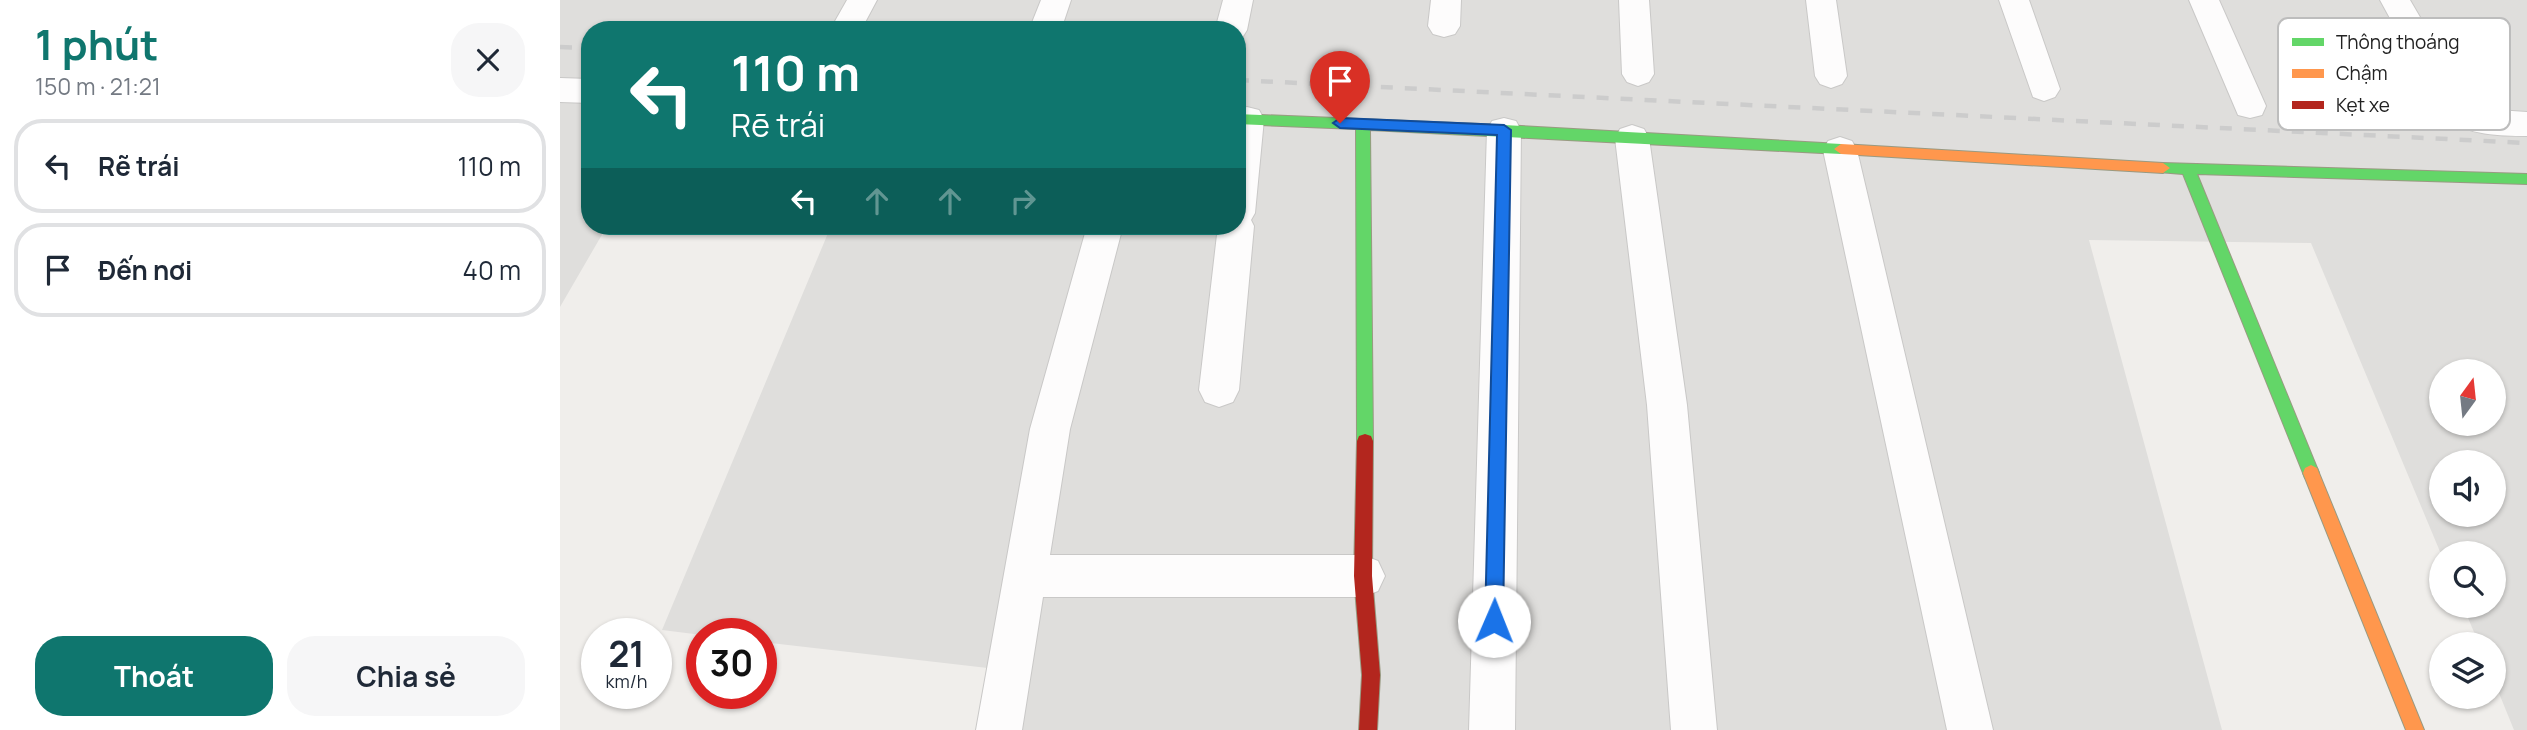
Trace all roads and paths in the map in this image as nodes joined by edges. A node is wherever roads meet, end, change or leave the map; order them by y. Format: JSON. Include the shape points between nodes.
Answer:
{"nodes":[{"id":1,"x":862,"y":0,"type":"edge"},
{"id":2,"x":1056,"y":0,"type":"edge"},
{"id":3,"x":1238,"y":0,"type":"edge"},
{"id":4,"x":1634,"y":0,"type":"edge"},
{"id":5,"x":1821,"y":0,"type":"edge"},
{"id":6,"x":2014,"y":0,"type":"edge"},
{"id":7,"x":2204,"y":0,"type":"edge"},
{"id":8,"x":2395,"y":0,"type":"edge"},
{"id":9,"x":2405,"y":18,"type":"edge"},
{"id":10,"x":850,"y":21,"type":"edge"},
{"id":11,"x":1048,"y":21,"type":"edge"},
{"id":12,"x":1233,"y":21,"type":"edge"},
{"id":13,"x":1638,"y":74,"type":"dead end"},
{"id":14,"x":1831,"y":76,"type":"dead end"},
{"id":15,"x":2044,"y":89,"type":"dead end"},
{"id":16,"x":560,"y":90,"type":"edge"},
{"id":17,"x":581,"y":91,"type":"edge"},
{"id":18,"x":2250,"y":106,"type":"dead end"},
{"id":19,"x":1246,"y":119,"type":"edge"},
{"id":20,"x":1363,"y":124,"type":"junction"},
{"id":21,"x":1504,"y":130,"type":"junction"},
{"id":22,"x":1632,"y":138,"type":"junction"},
{"id":23,"x":1840,"y":150,"type":"junction"},
{"id":24,"x":2188,"y":169,"type":"junction"},
{"id":25,"x":2527,"y":179,"type":"edge"},
{"id":26,"x":1103,"y":235,"type":"edge"},
{"id":27,"x":1235,"y":235,"type":"edge"},
{"id":28,"x":1219,"y":390,"type":"dead end"},
{"id":29,"x":1027,"y":576,"type":"junction"},
{"id":30,"x":1363,"y":576,"type":"junction"},
{"id":31,"x":999,"y":730,"type":"edge"},
{"id":32,"x":1368,"y":730,"type":"edge"},
{"id":33,"x":1492,"y":730,"type":"edge"},
{"id":34,"x":1694,"y":730,"type":"edge"},
{"id":35,"x":1970,"y":730,"type":"edge"},
{"id":36,"x":2415,"y":730,"type":"edge"}],
"edges":[{"from":1,"to":10,"type":"street"},
{"from":2,"to":11,"type":"street"},
{"from":3,"to":12,"type":"street"},
{"from":4,"to":13,"type":"street"},
{"from":5,"to":14,"type":"street"},
{"from":6,"to":15,"type":"street"},
{"from":7,"to":18,"type":"street"},
{"from":8,"to":9,"type":"street"},
{"from":16,"to":17,"type":"street"},
{"from":19,"to":20,"type":"street"},
{"from":20,"to":21,"type":"street"},
{"from":20,"to":30,"type":"street"},
{"from":21,"to":22,"type":"street"},
{"from":21,"to":33,"type":"street"},
{"from":22,"to":23,"type":"street"},
{"from":22,"to":34,"type":"street","via":[[1667,405]]},
{"from":23,"to":24,"type":"street"},
{"from":23,"to":35,"type":"street"},
{"from":24,"to":25,"type":"street"},
{"from":24,"to":36,"type":"street"},
{"from":26,"to":29,"type":"street","via":[[1050,429]]},
{"from":27,"to":28,"type":"street"},
{"from":29,"to":30,"type":"street"},
{"from":29,"to":31,"type":"street"},
{"from":30,"to":32,"type":"street","via":[[1371,675]]}]}
